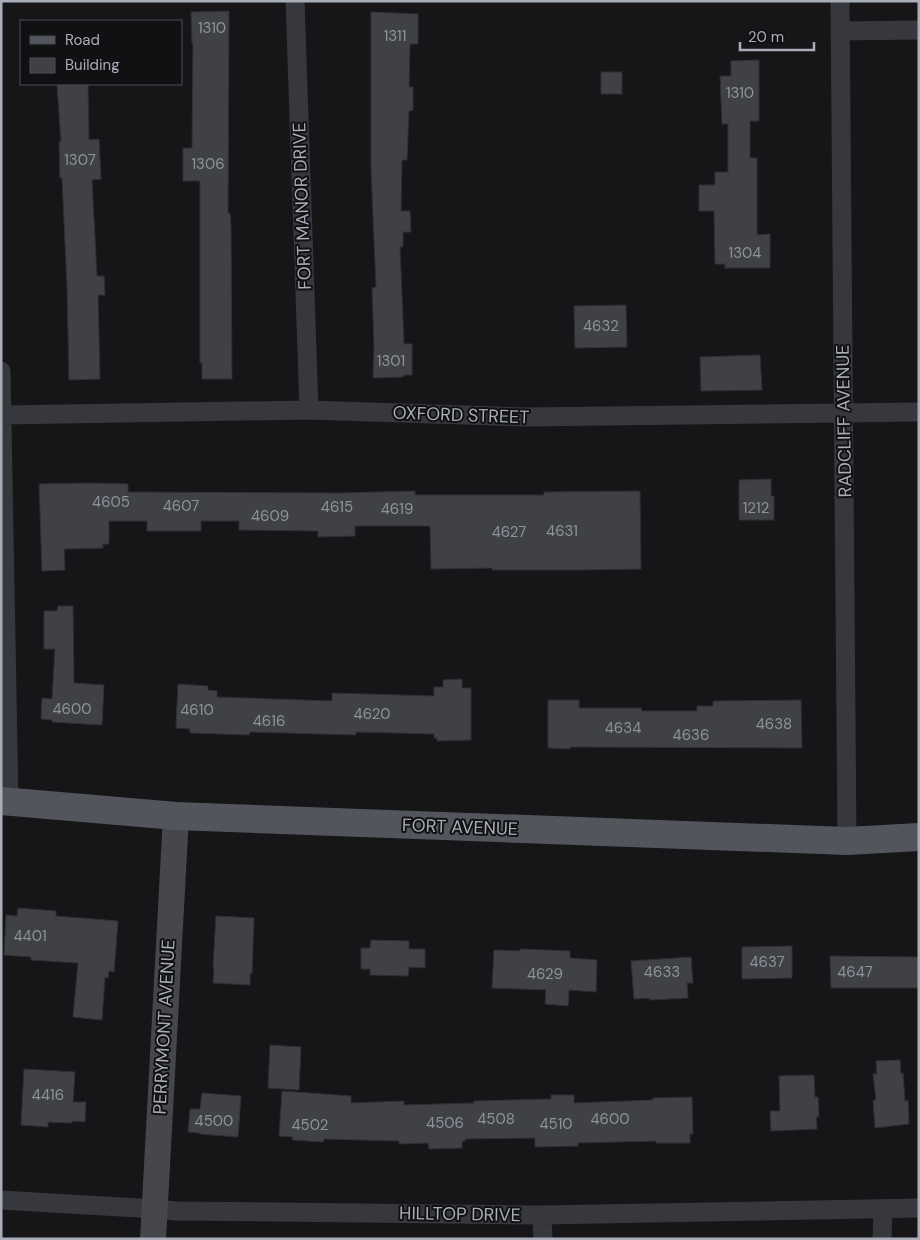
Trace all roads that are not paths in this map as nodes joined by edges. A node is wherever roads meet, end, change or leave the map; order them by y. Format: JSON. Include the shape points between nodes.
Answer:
{"nodes":[{"id":1,"x":295,"y":1,"type":"edge"},
{"id":2,"x":840,"y":1,"type":"edge"},
{"id":3,"x":919,"y":30,"type":"edge"},
{"id":4,"x":840,"y":31,"type":"junction"},
{"id":5,"x":1,"y":371,"type":"edge"},
{"id":6,"x":309,"y":410,"type":"junction"},
{"id":7,"x":844,"y":412,"type":"junction"},
{"id":8,"x":919,"y":412,"type":"edge"},
{"id":9,"x":3,"y":415,"type":"junction"},
{"id":10,"x":5,"y":801,"type":"edge"},
{"id":11,"x":176,"y":816,"type":"junction"},
{"id":12,"x":919,"y":837,"type":"edge"},
{"id":13,"x":847,"y":842,"type":"junction"},
{"id":14,"x":1,"y":1200,"type":"edge"},
{"id":15,"x":919,"y":1208,"type":"edge"},
{"id":16,"x":155,"y":1209,"type":"junction"},
{"id":17,"x":882,"y":1210,"type":"junction"},
{"id":18,"x":542,"y":1215,"type":"junction"},
{"id":19,"x":153,"y":1239,"type":"edge"},
{"id":20,"x":543,"y":1239,"type":"edge"},
{"id":21,"x":882,"y":1239,"type":"edge"}],
"edges":[{"from":1,"to":6,"type":"street","name":"FORT MANOR DRIVE"},
{"from":2,"to":4,"type":"street","name":"RADCLIFF AVENUE"},
{"from":3,"to":4,"type":"street"},
{"from":4,"to":7,"type":"street","name":"RADCLIFF AVENUE"},
{"from":5,"to":9,"type":"street"},
{"from":6,"to":7,"type":"street","name":"OXFORD STREET","via":[[527,417]]},
{"from":6,"to":9,"type":"street","name":"OXFORD STREET"},
{"from":7,"to":8,"type":"street","name":"OXFORD STREET"},
{"from":7,"to":13,"type":"street","name":"RADCLIFF AVENUE"},
{"from":9,"to":10,"type":"street"},
{"from":10,"to":11,"type":"main road","name":"FORT AVENUE"},
{"from":11,"to":13,"type":"main road","name":"FORT AVENUE"},
{"from":11,"to":16,"type":"street","name":"PERRYMONT AVENUE"},
{"from":12,"to":13,"type":"main road","name":"FORT AVENUE"},
{"from":14,"to":16,"type":"street","name":"HILLTOP DRIVE"},
{"from":15,"to":17,"type":"street","name":"HILLTOP DRIVE"},
{"from":16,"to":18,"type":"street","name":"HILLTOP DRIVE"},
{"from":16,"to":19,"type":"street","name":"PERRYMONT AVENUE"},
{"from":17,"to":18,"type":"street","name":"HILLTOP DRIVE"},
{"from":17,"to":21,"type":"street"},
{"from":18,"to":20,"type":"street"}]}
